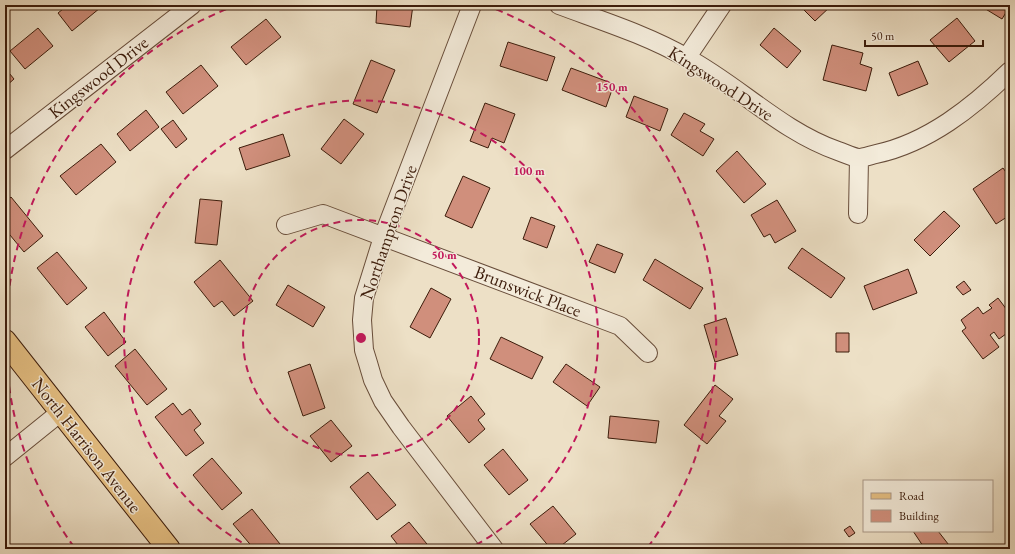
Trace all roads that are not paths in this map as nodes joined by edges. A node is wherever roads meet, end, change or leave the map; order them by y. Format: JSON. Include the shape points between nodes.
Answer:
{"nodes":[{"id":1,"x":192,"y":5,"type":"edge"},
{"id":2,"x":472,"y":5,"type":"edge"},
{"id":3,"x":559,"y":5,"type":"edge"},
{"id":4,"x":722,"y":5,"type":"edge"},
{"id":5,"x":687,"y":57,"type":"junction"},
{"id":6,"x":1010,"y":71,"type":"edge"},
{"id":7,"x":5,"y":150,"type":"edge"},
{"id":8,"x":859,"y":158,"type":"junction"},
{"id":9,"x":858,"y":214,"type":"dead end"},
{"id":10,"x":286,"y":225,"type":"dead end"},
{"id":11,"x":383,"y":237,"type":"junction"},
{"id":12,"x":5,"y":341,"type":"edge"},
{"id":13,"x":648,"y":353,"type":"dead end"},
{"id":14,"x":62,"y":412,"type":"junction"},
{"id":15,"x":5,"y":456,"type":"edge"},
{"id":16,"x":169,"y":549,"type":"edge"},
{"id":17,"x":494,"y":549,"type":"edge"}],
"edges":[{"from":1,"to":7,"type":"street","name":"Kingswood Drive"},
{"from":2,"to":11,"type":"street","name":"Northampton Drive"},
{"from":3,"to":5,"type":"street","name":"Kingswood Drive","via":[[646,38]]},
{"from":4,"to":5,"type":"street"},
{"from":5,"to":8,"type":"street","name":"Kingswood Drive","via":[[786,126],[817,142]]},
{"from":6,"to":8,"type":"street","via":[[989,92],[933,131],[907,145]]},
{"from":8,"to":9,"type":"street"},
{"from":10,"to":11,"type":"street","name":"Brunswick Place","via":[[323,214]]},
{"from":11,"to":13,"type":"street","name":"Brunswick Place","via":[[620,326]]},
{"from":11,"to":17,"type":"street","name":"Northampton Drive","via":[[364,298],[362,320],[364,350],[373,380],[383,401],[401,427]]},
{"from":12,"to":14,"type":"main road","name":"North Harrison Avenue"},
{"from":14,"to":15,"type":"street"},
{"from":14,"to":16,"type":"main road","name":"North Harrison Avenue"}]}
